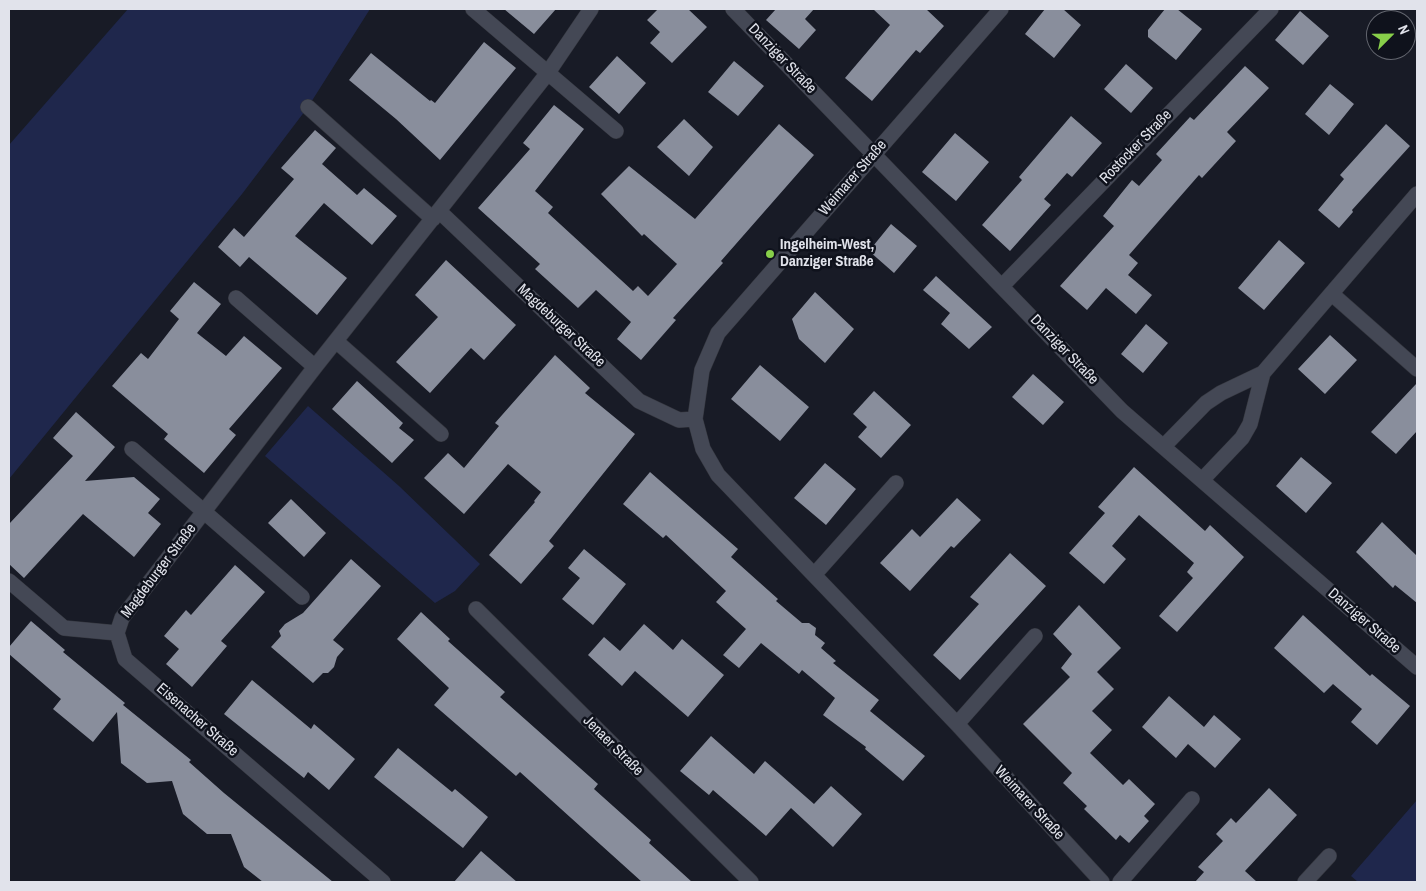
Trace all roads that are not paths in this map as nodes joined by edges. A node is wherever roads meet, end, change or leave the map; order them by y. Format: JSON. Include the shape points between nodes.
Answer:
{"nodes":[{"id":1,"x":473,"y":9,"type":"edge"},
{"id":2,"x":591,"y":9,"type":"edge"},
{"id":3,"x":732,"y":9,"type":"edge"},
{"id":4,"x":1001,"y":9,"type":"edge"},
{"id":5,"x":1271,"y":9,"type":"edge"},
{"id":6,"x":547,"y":74,"type":"junction"},
{"id":7,"x":308,"y":107,"type":"dead end"},
{"id":8,"x":616,"y":131,"type":"dead end"},
{"id":9,"x":874,"y":154,"type":"junction"},
{"id":10,"x":1417,"y":194,"type":"edge"},
{"id":11,"x":436,"y":215,"type":"junction"},
{"id":12,"x":1002,"y":286,"type":"junction"},
{"id":13,"x":1332,"y":294,"type":"junction"},
{"id":14,"x":236,"y":298,"type":"dead end"},
{"id":15,"x":336,"y":341,"type":"junction"},
{"id":16,"x":315,"y":367,"type":"junction"},
{"id":17,"x":1417,"y":370,"type":"edge"},
{"id":18,"x":1263,"y":373,"type":"junction"},
{"id":19,"x":695,"y":419,"type":"junction"},
{"id":20,"x":441,"y":434,"type":"dead end"},
{"id":21,"x":1164,"y":446,"type":"junction"},
{"id":22,"x":132,"y":449,"type":"dead end"},
{"id":23,"x":1202,"y":480,"type":"junction"},
{"id":24,"x":896,"y":483,"type":"dead end"},
{"id":25,"x":204,"y":511,"type":"junction"},
{"id":26,"x":814,"y":575,"type":"junction"},
{"id":27,"x":9,"y":581,"type":"edge"},
{"id":28,"x":302,"y":598,"type":"dead end"},
{"id":29,"x":476,"y":610,"type":"dead end"},
{"id":30,"x":117,"y":633,"type":"junction"},
{"id":31,"x":1035,"y":636,"type":"dead end"},
{"id":32,"x":1417,"y":667,"type":"edge"},
{"id":33,"x":957,"y":724,"type":"junction"},
{"id":34,"x":1192,"y":798,"type":"dead end"},
{"id":35,"x":1328,"y":856,"type":"dead end"},
{"id":36,"x":383,"y":882,"type":"edge"},
{"id":37,"x":751,"y":882,"type":"edge"},
{"id":38,"x":1102,"y":882,"type":"edge"},
{"id":39,"x":1120,"y":882,"type":"edge"},
{"id":40,"x":1305,"y":882,"type":"edge"}],
"edges":[{"from":1,"to":6,"type":"street"},
{"from":2,"to":6,"type":"street","name":"Magdeburger Straße"},
{"from":3,"to":9,"type":"street","name":"Danziger Straße"},
{"from":4,"to":9,"type":"street","name":"Weimarer Straße"},
{"from":5,"to":12,"type":"street","name":"Rostocker Straße"},
{"from":6,"to":8,"type":"street"},
{"from":6,"to":11,"type":"street","name":"Magdeburger Straße"},
{"from":7,"to":11,"type":"street","name":"Magdeburger Straße"},
{"from":9,"to":12,"type":"street","name":"Danziger Straße"},
{"from":9,"to":19,"type":"street","name":"Weimarer Straße","via":[[718,333],[702,370]]},
{"from":10,"to":13,"type":"street"},
{"from":11,"to":15,"type":"street","name":"Magdeburger Straße"},
{"from":11,"to":19,"type":"street","name":"Magdeburger Straße","via":[[639,401],[679,420]]},
{"from":12,"to":21,"type":"street","name":"Danziger Straße","via":[[1122,411]]},
{"from":13,"to":17,"type":"street"},
{"from":13,"to":18,"type":"street"},
{"from":14,"to":16,"type":"street"},
{"from":15,"to":16,"type":"street","name":"Magdeburger Straße"},
{"from":15,"to":20,"type":"street"},
{"from":16,"to":25,"type":"street","name":"Magdeburger Straße"},
{"from":18,"to":21,"type":"street","via":[[1206,403]]},
{"from":18,"to":23,"type":"street","via":[[1250,424],[1242,438]]},
{"from":19,"to":26,"type":"street","name":"Weimarer Straße","via":[[703,449],[718,474]]},
{"from":21,"to":23,"type":"street","name":"Danziger Straße"},
{"from":22,"to":25,"type":"street","name":"Magdeburger Straße"},
{"from":23,"to":32,"type":"street","name":"Danziger Straße"},
{"from":24,"to":26,"type":"street"},
{"from":25,"to":28,"type":"street","name":"Magdeburger Straße"},
{"from":25,"to":30,"type":"street","name":"Magdeburger Straße","via":[[122,618]]},
{"from":26,"to":33,"type":"street","name":"Weimarer Straße"},
{"from":27,"to":30,"type":"street","via":[[64,628]]},
{"from":29,"to":37,"type":"street","name":"Jenaer Straße"},
{"from":30,"to":36,"type":"street","name":"Eisenacher Straße","via":[[125,659]]},
{"from":31,"to":33,"type":"street"},
{"from":33,"to":38,"type":"street","name":"Weimarer Straße"},
{"from":34,"to":39,"type":"street"},
{"from":35,"to":40,"type":"street"}]}
